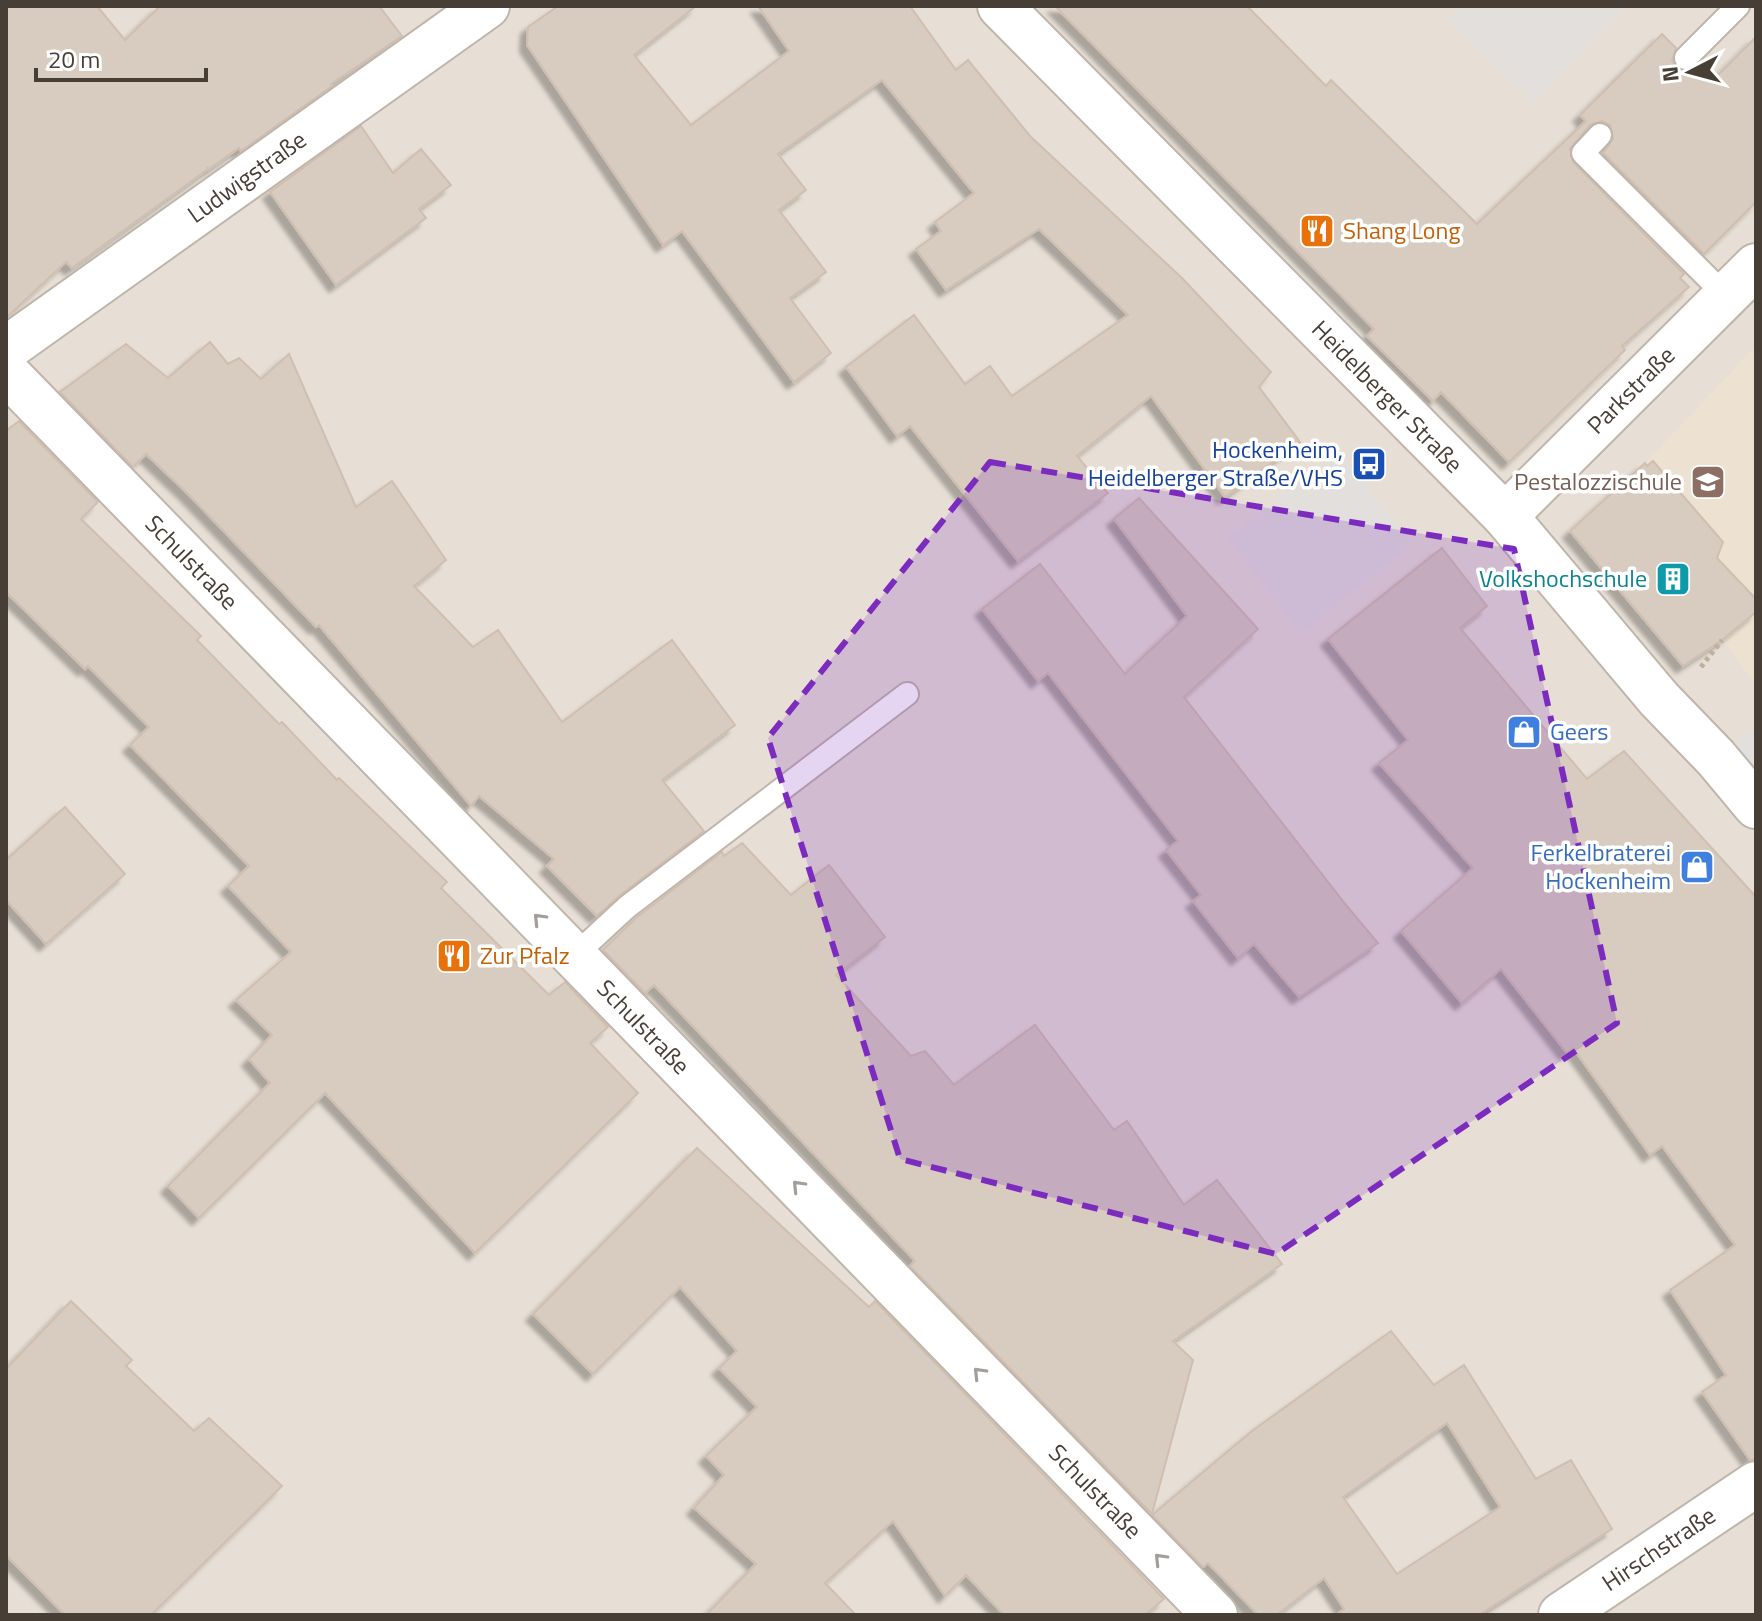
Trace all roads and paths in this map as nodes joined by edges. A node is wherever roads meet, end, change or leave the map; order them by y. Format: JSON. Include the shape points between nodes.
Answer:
{"nodes":[{"id":1,"x":487,"y":6,"type":"edge"},
{"id":2,"x":1000,"y":6,"type":"edge"},
{"id":3,"x":1738,"y":6,"type":"edge"},
{"id":4,"x":1686,"y":58,"type":"dead end"},
{"id":5,"x":1600,"y":135,"type":"dead end"},
{"id":6,"x":1741,"y":281,"type":"edge"},
{"id":7,"x":6,"y":349,"type":"edge"},
{"id":8,"x":6,"y":372,"type":"edge"},
{"id":9,"x":1505,"y":516,"type":"junction"},
{"id":10,"x":907,"y":694,"type":"dead end"},
{"id":11,"x":1756,"y":806,"type":"edge"},
{"id":12,"x":574,"y":956,"type":"junction"},
{"id":13,"x":1756,"y":1484,"type":"edge"},
{"id":14,"x":1215,"y":1615,"type":"edge"},
{"id":15,"x":1561,"y":1615,"type":"edge"}],
"edges":[{"from":1,"to":7,"type":"street","name":"Ludwigstraße"},
{"from":2,"to":9,"type":"street","name":"Heidelberger Straße"},
{"from":3,"to":4,"type":"lane"},
{"from":5,"to":6,"type":"lane","via":[[1583,153]]},
{"from":6,"to":9,"type":"street","name":"Parkstraße"},
{"from":12,"to":8,"type":"street","name":"Schulstraße","one_way":true},
{"from":9,"to":11,"type":"street","name":"Heidelberger Straße"},
{"from":10,"to":12,"type":"lane","via":[[627,907]]},
{"from":14,"to":12,"type":"street","name":"Schulstraße","one_way":true},
{"from":13,"to":15,"type":"street","name":"Hirschstraße"}]}
